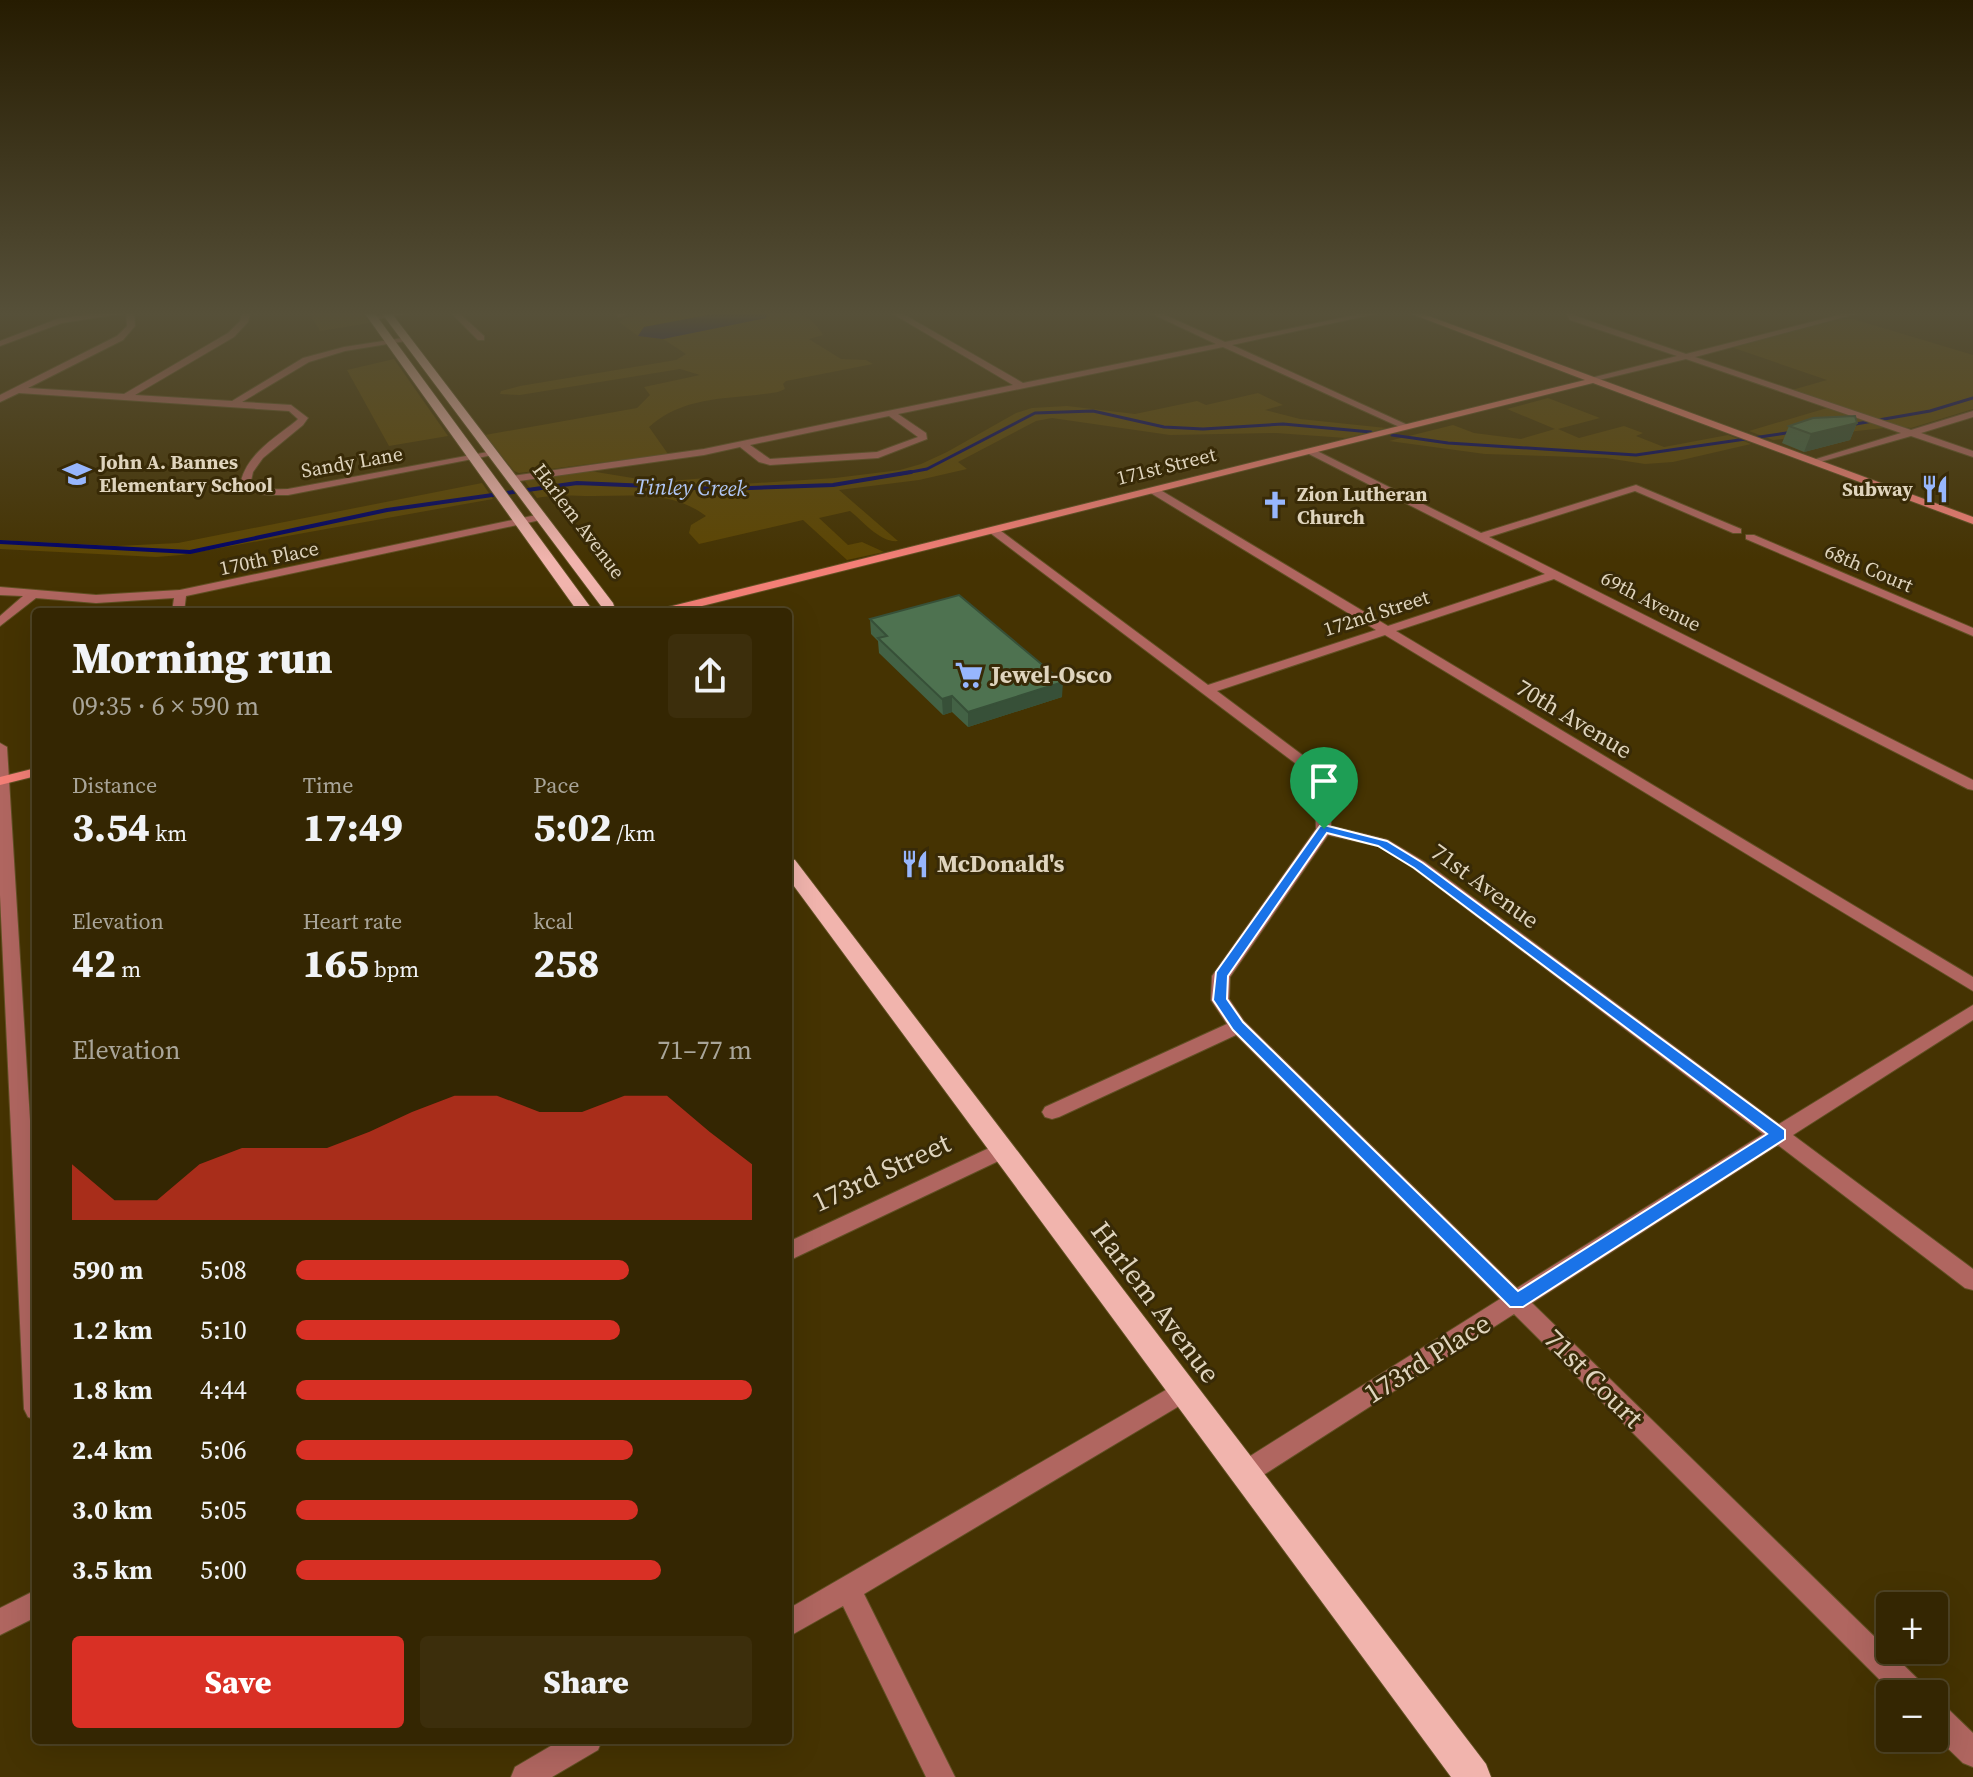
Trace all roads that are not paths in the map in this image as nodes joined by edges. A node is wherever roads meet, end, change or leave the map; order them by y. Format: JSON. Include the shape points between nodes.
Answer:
{"nodes":[{"id":1,"x":90,"y":394,"type":"edge"},
{"id":2,"x":131,"y":394,"type":"edge"},
{"id":3,"x":249,"y":394,"type":"edge"},
{"id":4,"x":426,"y":394,"type":"edge"},
{"id":5,"x":448,"y":394,"type":"edge"},
{"id":6,"x":983,"y":394,"type":"edge"},
{"id":7,"x":1334,"y":394,"type":"edge"},
{"id":8,"x":1539,"y":394,"type":"edge"},
{"id":9,"x":1632,"y":394,"type":"edge"},
{"id":10,"x":1796,"y":394,"type":"edge"},
{"id":11,"x":127,"y":396,"type":"junction"},
{"id":12,"x":236,"y":402,"type":"junction"},
{"id":13,"x":890,"y":413,"type":"junction"},
{"id":14,"x":1973,"y":414,"type":"edge"},
{"id":15,"x":1407,"y":427,"type":"junction"},
{"id":16,"x":1911,"y":433,"type":"junction"},
{"id":17,"x":742,"y":444,"type":"junction"},
{"id":18,"x":1310,"y":451,"type":"junction"},
{"id":19,"x":493,"y":454,"type":"junction"},
{"id":20,"x":1973,"y":454,"type":"edge"},
{"id":21,"x":472,"y":458,"type":"junction"},
{"id":22,"x":1816,"y":462,"type":"junction"},
{"id":23,"x":517,"y":486,"type":"junction"},
{"id":24,"x":1153,"y":490,"type":"junction"},
{"id":25,"x":541,"y":517,"type":"junction"},
{"id":26,"x":1973,"y":521,"type":"edge"},
{"id":27,"x":520,"y":522,"type":"junction"},
{"id":28,"x":993,"y":530,"type":"junction"},
{"id":29,"x":1737,"y":531,"type":"dead end"},
{"id":30,"x":1479,"y":537,"type":"junction"},
{"id":31,"x":1750,"y":537,"type":"dead end"},
{"id":32,"x":1555,"y":575,"type":"junction"},
{"id":33,"x":0,"y":591,"type":"edge"},
{"id":34,"x":33,"y":594,"type":"junction"},
{"id":35,"x":180,"y":594,"type":"junction"},
{"id":36,"x":178,"y":608,"type":"edge"},
{"id":37,"x":583,"y":608,"type":"edge"},
{"id":38,"x":608,"y":608,"type":"edge"},
{"id":39,"x":680,"y":608,"type":"edge"},
{"id":40,"x":0,"y":622,"type":"edge"},
{"id":41,"x":1385,"y":631,"type":"junction"},
{"id":42,"x":1973,"y":632,"type":"edge"},
{"id":43,"x":1210,"y":689,"type":"junction"},
{"id":44,"x":0,"y":747,"type":"edge"},
{"id":45,"x":32,"y":773,"type":"edge"},
{"id":46,"x":1,"y":781,"type":"edge"},
{"id":47,"x":1973,"y":786,"type":"edge"},
{"id":48,"x":1324,"y":829,"type":"junction"},
{"id":49,"x":792,"y":869,"type":"edge"},
{"id":50,"x":1973,"y":985,"type":"edge"},
{"id":51,"x":1973,"y":1011,"type":"edge"},
{"id":52,"x":1238,"y":1026,"type":"junction"},
{"id":53,"x":1052,"y":1112,"type":"dead end"},
{"id":54,"x":1779,"y":1135,"type":"junction"},
{"id":55,"x":1002,"y":1150,"type":"junction"},
{"id":56,"x":792,"y":1250,"type":"edge"},
{"id":57,"x":1973,"y":1281,"type":"edge"},
{"id":58,"x":1517,"y":1301,"type":"junction"},
{"id":59,"x":32,"y":1337,"type":"edge"},
{"id":60,"x":1183,"y":1391,"type":"junction"},
{"id":61,"x":1245,"y":1473,"type":"junction"},
{"id":62,"x":848,"y":1589,"type":"junction"},
{"id":63,"x":32,"y":1605,"type":"edge"},
{"id":64,"x":0,"y":1622,"type":"edge"},
{"id":65,"x":792,"y":1622,"type":"edge"},
{"id":66,"x":1899,"y":1680,"type":"edge"},
{"id":67,"x":1948,"y":1729,"type":"edge"},
{"id":68,"x":581,"y":1744,"type":"edge"},
{"id":69,"x":1973,"y":1753,"type":"edge"},
{"id":70,"x":525,"y":1777,"type":"edge"},
{"id":71,"x":941,"y":1777,"type":"edge"},
{"id":72,"x":1473,"y":1777,"type":"edge"}],
"edges":[{"from":1,"to":11,"type":"street","name":"Sandy Lane"},
{"from":2,"to":11,"type":"street"},
{"from":3,"to":12,"type":"street"},
{"from":4,"to":21,"type":"main road","name":"Harlem Avenue"},
{"from":5,"to":19,"type":"main road","name":"Harlem Avenue"},
{"from":6,"to":13,"type":"street"},
{"from":7,"to":15,"type":"street"},
{"from":8,"to":15,"type":"street","name":"171st Street"},
{"from":9,"to":22,"type":"street"},
{"from":10,"to":16,"type":"street"},
{"from":11,"to":12,"type":"street","name":"Sandy Lane"},
{"from":12,"to":21,"type":"street","name":"Sandy Lane","via":[[282,406],[303,418],[246,473],[258,495]]},
{"from":13,"to":17,"type":"street"},
{"from":13,"to":17,"type":"street","via":[[922,439],[878,455],[770,462]]},
{"from":14,"to":16,"type":"street"},
{"from":15,"to":18,"type":"street","name":"171st Street"},
{"from":16,"to":20,"type":"street"},
{"from":16,"to":22,"type":"street"},
{"from":17,"to":23,"type":"street"},
{"from":18,"to":24,"type":"street","name":"171st Street"},
{"from":18,"to":30,"type":"street","name":"69th Avenue"},
{"from":19,"to":21,"type":"street","name":"Sandy Lane"},
{"from":19,"to":23,"type":"main road","name":"Harlem Avenue"},
{"from":21,"to":27,"type":"main road","name":"Harlem Avenue"},
{"from":22,"to":26,"type":"street"},
{"from":23,"to":25,"type":"main road","name":"Harlem Avenue"},
{"from":24,"to":28,"type":"street","name":"171st Street"},
{"from":24,"to":41,"type":"street","name":"70th Avenue"},
{"from":25,"to":27,"type":"street","name":"170th Place"},
{"from":25,"to":38,"type":"main road","name":"Harlem Avenue"},
{"from":27,"to":35,"type":"street","name":"170th Place"},
{"from":27,"to":37,"type":"main road","name":"Harlem Avenue"},
{"from":28,"to":39,"type":"street","name":"171st Street"},
{"from":28,"to":43,"type":"street"},
{"from":29,"to":30,"type":"street","via":[[1636,488]]},
{"from":30,"to":32,"type":"street","name":"69th Avenue"},
{"from":31,"to":42,"type":"street","name":"68th Court"},
{"from":32,"to":41,"type":"street","name":"172nd Street"},
{"from":32,"to":47,"type":"street","name":"69th Avenue"},
{"from":33,"to":34,"type":"street","name":"170th Place"},
{"from":34,"to":35,"type":"street","name":"170th Place","via":[[111,599]]},
{"from":34,"to":40,"type":"street"},
{"from":35,"to":36,"type":"street"},
{"from":41,"to":43,"type":"street","name":"172nd Street"},
{"from":41,"to":50,"type":"street","name":"70th Avenue"},
{"from":43,"to":48,"type":"street","via":[[1300,760],[1322,791]]},
{"from":44,"to":46,"type":"street"},
{"from":45,"to":46,"type":"street"},
{"from":46,"to":59,"type":"street"},
{"from":48,"to":52,"type":"street","name":"71st Court","via":[[1221,976],[1220,1000]]},
{"from":48,"to":54,"type":"street","name":"71st Avenue","via":[[1383,843],[1419,865]]},
{"from":49,"to":55,"type":"main road","name":"Harlem Avenue"},
{"from":51,"to":54,"type":"street","name":"173rd Place"},
{"from":52,"to":53,"type":"street"},
{"from":52,"to":58,"type":"street","name":"71st Court"},
{"from":54,"to":57,"type":"street","name":"71st Avenue"},
{"from":54,"to":58,"type":"street","name":"173rd Place"},
{"from":55,"to":56,"type":"street","name":"173rd Street"},
{"from":55,"to":60,"type":"main road","name":"Harlem Avenue"},
{"from":58,"to":61,"type":"street","name":"173rd Place"},
{"from":58,"to":66,"type":"street","name":"71st Court"},
{"from":60,"to":61,"type":"main road","name":"Harlem Avenue"},
{"from":60,"to":62,"type":"street"},
{"from":61,"to":72,"type":"main road","name":"Harlem Avenue"},
{"from":62,"to":65,"type":"street"},
{"from":62,"to":71,"type":"street"},
{"from":63,"to":64,"type":"street"},
{"from":67,"to":69,"type":"street"},
{"from":68,"to":70,"type":"street"}]}
